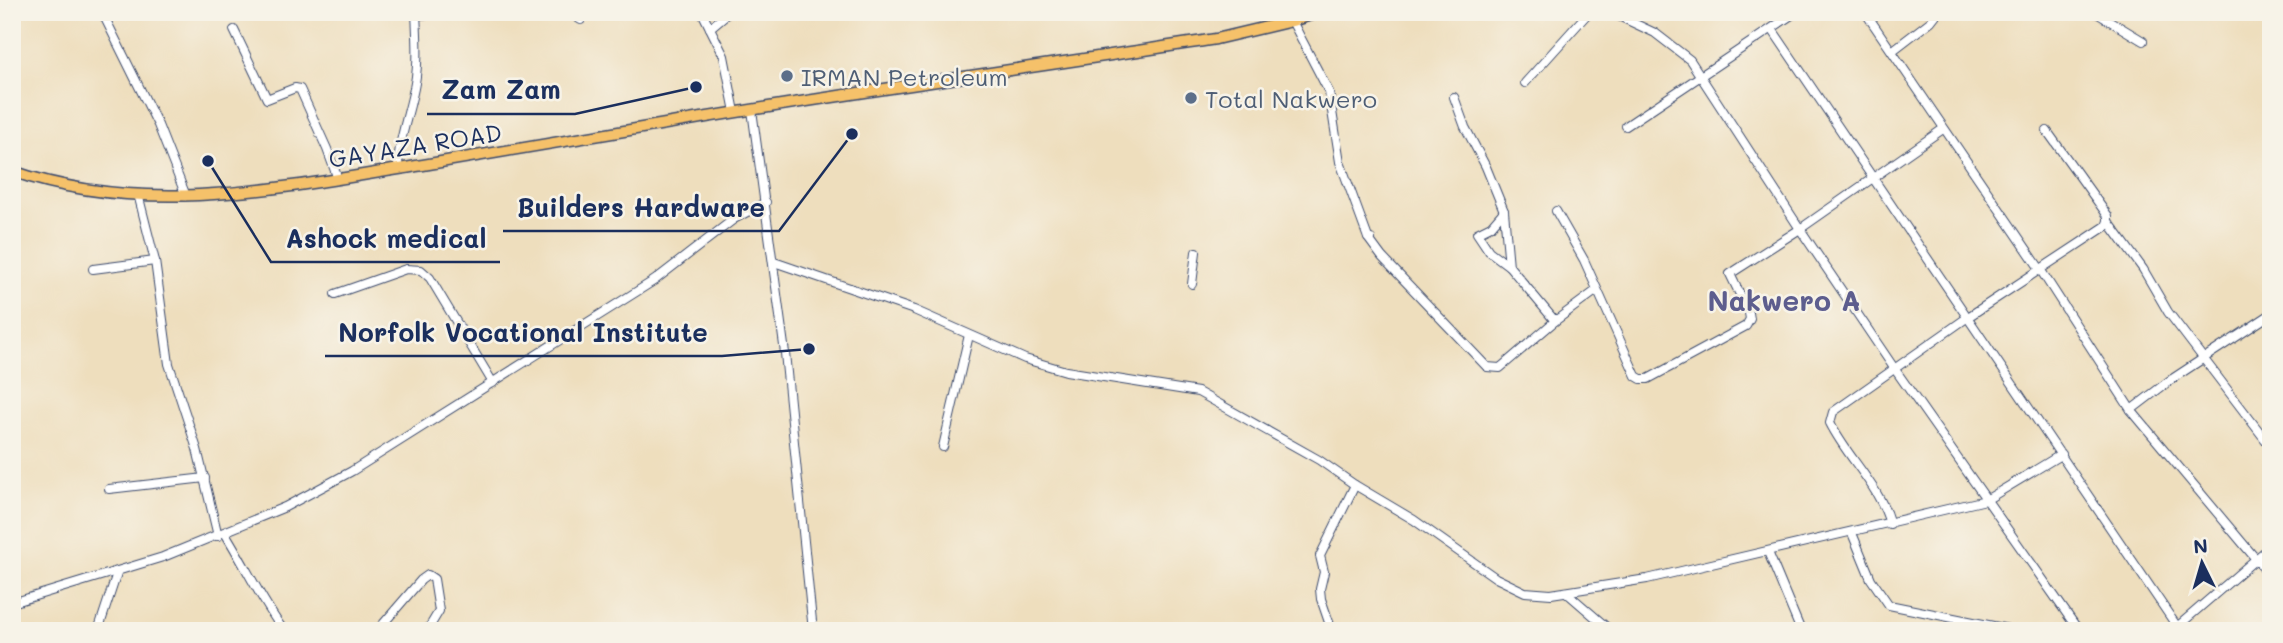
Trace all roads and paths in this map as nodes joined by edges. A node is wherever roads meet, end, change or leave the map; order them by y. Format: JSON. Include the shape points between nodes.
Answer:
{"nodes":[{"id":1,"x":102,"y":12,"type":"edge"},
{"id":2,"x":448,"y":12,"type":"edge"},
{"id":3,"x":568,"y":12,"type":"edge"},
{"id":4,"x":702,"y":12,"type":"edge"},
{"id":5,"x":729,"y":12,"type":"edge"},
{"id":6,"x":1320,"y":12,"type":"edge"},
{"id":7,"x":1589,"y":12,"type":"edge"},
{"id":8,"x":1610,"y":12,"type":"edge"},
{"id":9,"x":1796,"y":12,"type":"edge"},
{"id":10,"x":1865,"y":12,"type":"edge"},
{"id":11,"x":1938,"y":12,"type":"edge"},
{"id":12,"x":2095,"y":12,"type":"edge"},
{"id":13,"x":417,"y":14,"type":"edge"},
{"id":14,"x":581,"y":20,"type":"dead end"},
{"id":15,"x":1292,"y":21,"type":"junction"},
{"id":16,"x":710,"y":28,"type":"junction"},
{"id":17,"x":1772,"y":29,"type":"junction"},
{"id":18,"x":234,"y":30,"type":"dead end"},
{"id":19,"x":2143,"y":41,"type":"dead end"},
{"id":20,"x":1892,"y":51,"type":"junction"},
{"id":21,"x":1701,"y":77,"type":"junction"},
{"id":22,"x":1525,"y":83,"type":"dead end"},
{"id":23,"x":1454,"y":97,"type":"dead end"},
{"id":24,"x":752,"y":110,"type":"junction"},
{"id":25,"x":735,"y":112,"type":"junction"},
{"id":26,"x":1626,"y":126,"type":"dead end"},
{"id":27,"x":1943,"y":129,"type":"junction"},
{"id":28,"x":2047,"y":131,"type":"dead end"},
{"id":29,"x":398,"y":169,"type":"junction"},
{"id":30,"x":15,"y":172,"type":"edge"},
{"id":31,"x":1873,"y":177,"type":"junction"},
{"id":32,"x":338,"y":179,"type":"junction"},
{"id":33,"x":12,"y":187,"type":"edge"},
{"id":34,"x":138,"y":194,"type":"junction"},
{"id":35,"x":186,"y":197,"type":"junction"},
{"id":36,"x":766,"y":202,"type":"junction"},
{"id":37,"x":1504,"y":211,"type":"junction"},
{"id":38,"x":1556,"y":211,"type":"dead end"},
{"id":39,"x":2108,"y":221,"type":"junction"},
{"id":40,"x":1800,"y":229,"type":"junction"},
{"id":41,"x":1196,"y":252,"type":"dead end"},
{"id":42,"x":155,"y":261,"type":"junction"},
{"id":43,"x":774,"y":262,"type":"junction"},
{"id":44,"x":1509,"y":266,"type":"junction"},
{"id":45,"x":93,"y":269,"type":"dead end"},
{"id":46,"x":2040,"y":269,"type":"junction"},
{"id":47,"x":1192,"y":284,"type":"dead end"},
{"id":48,"x":1597,"y":290,"type":"junction"},
{"id":49,"x":335,"y":294,"type":"dead end"},
{"id":50,"x":2271,"y":314,"type":"edge"},
{"id":51,"x":1968,"y":317,"type":"junction"},
{"id":52,"x":1555,"y":321,"type":"junction"},
{"id":53,"x":969,"y":335,"type":"junction"},
{"id":54,"x":2203,"y":360,"type":"junction"},
{"id":55,"x":1894,"y":368,"type":"junction"},
{"id":56,"x":493,"y":383,"type":"junction"},
{"id":57,"x":2131,"y":410,"type":"junction"},
{"id":58,"x":2271,"y":446,"type":"edge"},
{"id":59,"x":943,"y":447,"type":"dead end"},
{"id":60,"x":2062,"y":454,"type":"junction"},
{"id":61,"x":205,"y":478,"type":"junction"},
{"id":62,"x":1355,"y":485,"type":"junction"},
{"id":63,"x":108,"y":489,"type":"dead end"},
{"id":64,"x":1986,"y":500,"type":"junction"},
{"id":65,"x":1890,"y":524,"type":"junction"},
{"id":66,"x":1852,"y":533,"type":"junction"},
{"id":67,"x":221,"y":534,"type":"junction"},
{"id":68,"x":2271,"y":545,"type":"edge"},
{"id":69,"x":1768,"y":552,"type":"junction"},
{"id":70,"x":2255,"y":559,"type":"junction"},
{"id":71,"x":117,"y":573,"type":"junction"},
{"id":72,"x":2271,"y":576,"type":"edge"},
{"id":73,"x":1566,"y":592,"type":"junction"},
{"id":74,"x":12,"y":603,"type":"edge"},
{"id":75,"x":2178,"y":629,"type":"edge"},
{"id":76,"x":98,"y":631,"type":"edge"},
{"id":77,"x":284,"y":631,"type":"edge"},
{"id":78,"x":377,"y":631,"type":"edge"},
{"id":79,"x":427,"y":631,"type":"edge"},
{"id":80,"x":813,"y":631,"type":"edge"},
{"id":81,"x":1332,"y":631,"type":"edge"},
{"id":82,"x":1611,"y":631,"type":"edge"},
{"id":83,"x":1801,"y":631,"type":"edge"},
{"id":84,"x":2018,"y":631,"type":"edge"},
{"id":85,"x":2079,"y":631,"type":"edge"}],
"edges":[{"from":1,"to":35,"type":"street","via":[[158,125]]},
{"from":2,"to":13,"type":"street"},
{"from":3,"to":14,"type":"street"},
{"from":4,"to":16,"type":"street"},
{"from":5,"to":16,"type":"street"},
{"from":6,"to":15,"type":"main road","name":"GAYAZA ROAD"},
{"from":7,"to":22,"type":"street"},
{"from":8,"to":21,"type":"street","via":[[1676,47]]},
{"from":9,"to":17,"type":"street"},
{"from":10,"to":20,"type":"street"},
{"from":11,"to":20,"type":"street"},
{"from":12,"to":19,"type":"street"},
{"from":13,"to":29,"type":"street","via":[[416,80]]},
{"from":15,"to":24,"type":"main road","name":"GAYAZA ROAD","via":[[1216,39]]},
{"from":15,"to":52,"type":"street","via":[[1329,92],[1340,162],[1370,239],[1382,257],[1487,368],[1500,368]]},
{"from":16,"to":25,"type":"street","via":[[724,56]]},
{"from":17,"to":21,"type":"street"},
{"from":17,"to":31,"type":"street"},
{"from":18,"to":32,"type":"street","via":[[267,99],[300,89]]},
{"from":20,"to":27,"type":"street"},
{"from":21,"to":26,"type":"street"},
{"from":21,"to":40,"type":"street"},
{"from":23,"to":37,"type":"street"},
{"from":24,"to":25,"type":"main road","name":"GAYAZA ROAD"},
{"from":24,"to":36,"type":"street"},
{"from":25,"to":29,"type":"main road","name":"GAYAZA ROAD"},
{"from":27,"to":31,"type":"street"},
{"from":27,"to":46,"type":"street"},
{"from":28,"to":39,"type":"street"},
{"from":29,"to":32,"type":"main road","name":"GAYAZA ROAD"},
{"from":30,"to":33,"type":"street"},
{"from":30,"to":34,"type":"main road","name":"GAYAZA ROAD","via":[[85,190]]},
{"from":31,"to":40,"type":"street"},
{"from":31,"to":51,"type":"street"},
{"from":32,"to":35,"type":"main road","name":"GAYAZA ROAD"},
{"from":34,"to":35,"type":"main road","name":"GAYAZA ROAD"},
{"from":34,"to":42,"type":"street"},
{"from":36,"to":43,"type":"street"},
{"from":36,"to":56,"type":"street","via":[[734,219],[655,280]]},
{"from":37,"to":44,"type":"street"},
{"from":37,"to":44,"type":"street","via":[[1492,226],[1477,233],[1489,251]]},
{"from":38,"to":48,"type":"street"},
{"from":39,"to":46,"type":"street"},
{"from":39,"to":54,"type":"street"},
{"from":40,"to":48,"type":"street","via":[[1730,274],[1749,313],[1746,326],[1648,379],[1636,376]]},
{"from":40,"to":55,"type":"street"},
{"from":41,"to":47,"type":"street"},
{"from":42,"to":45,"type":"street"},
{"from":42,"to":61,"type":"street","via":[[169,364]]},
{"from":43,"to":53,"type":"street","via":[[914,310]]},
{"from":43,"to":80,"type":"street"},
{"from":44,"to":52,"type":"street"},
{"from":46,"to":51,"type":"street"},
{"from":46,"to":57,"type":"street"},
{"from":48,"to":52,"type":"street"},
{"from":49,"to":56,"type":"street","via":[[406,269],[421,270]]},
{"from":50,"to":54,"type":"street"},
{"from":51,"to":55,"type":"street"},
{"from":51,"to":60,"type":"street"},
{"from":53,"to":59,"type":"street"},
{"from":53,"to":62,"type":"street","via":[[1056,369],[1198,392],[1308,453]]},
{"from":54,"to":57,"type":"street"},
{"from":54,"to":58,"type":"street"},
{"from":55,"to":64,"type":"street"},
{"from":55,"to":65,"type":"street","via":[[1841,404],[1830,417],[1836,434],[1882,501]]},
{"from":56,"to":67,"type":"street","via":[[352,471]]},
{"from":57,"to":70,"type":"street"},
{"from":60,"to":64,"type":"street"},
{"from":60,"to":75,"type":"street"},
{"from":61,"to":63,"type":"street"},
{"from":61,"to":67,"type":"street"},
{"from":62,"to":73,"type":"street","via":[[1513,587],[1537,594]]},
{"from":62,"to":81,"type":"street","via":[[1320,556],[1324,572],[1321,599]]},
{"from":64,"to":65,"type":"street"},
{"from":64,"to":85,"type":"street"},
{"from":65,"to":66,"type":"street"},
{"from":66,"to":69,"type":"street"},
{"from":66,"to":84,"type":"street","via":[[1871,579],[1889,606]]},
{"from":67,"to":71,"type":"street"},
{"from":67,"to":77,"type":"street","via":[[240,556]]},
{"from":68,"to":70,"type":"street"},
{"from":69,"to":73,"type":"street"},
{"from":69,"to":83,"type":"street"},
{"from":70,"to":72,"type":"street"},
{"from":70,"to":75,"type":"street"},
{"from":71,"to":74,"type":"street"},
{"from":71,"to":76,"type":"street"},
{"from":73,"to":82,"type":"street"},
{"from":78,"to":79,"type":"street","via":[[428,575],[434,579],[440,606]]}]}
